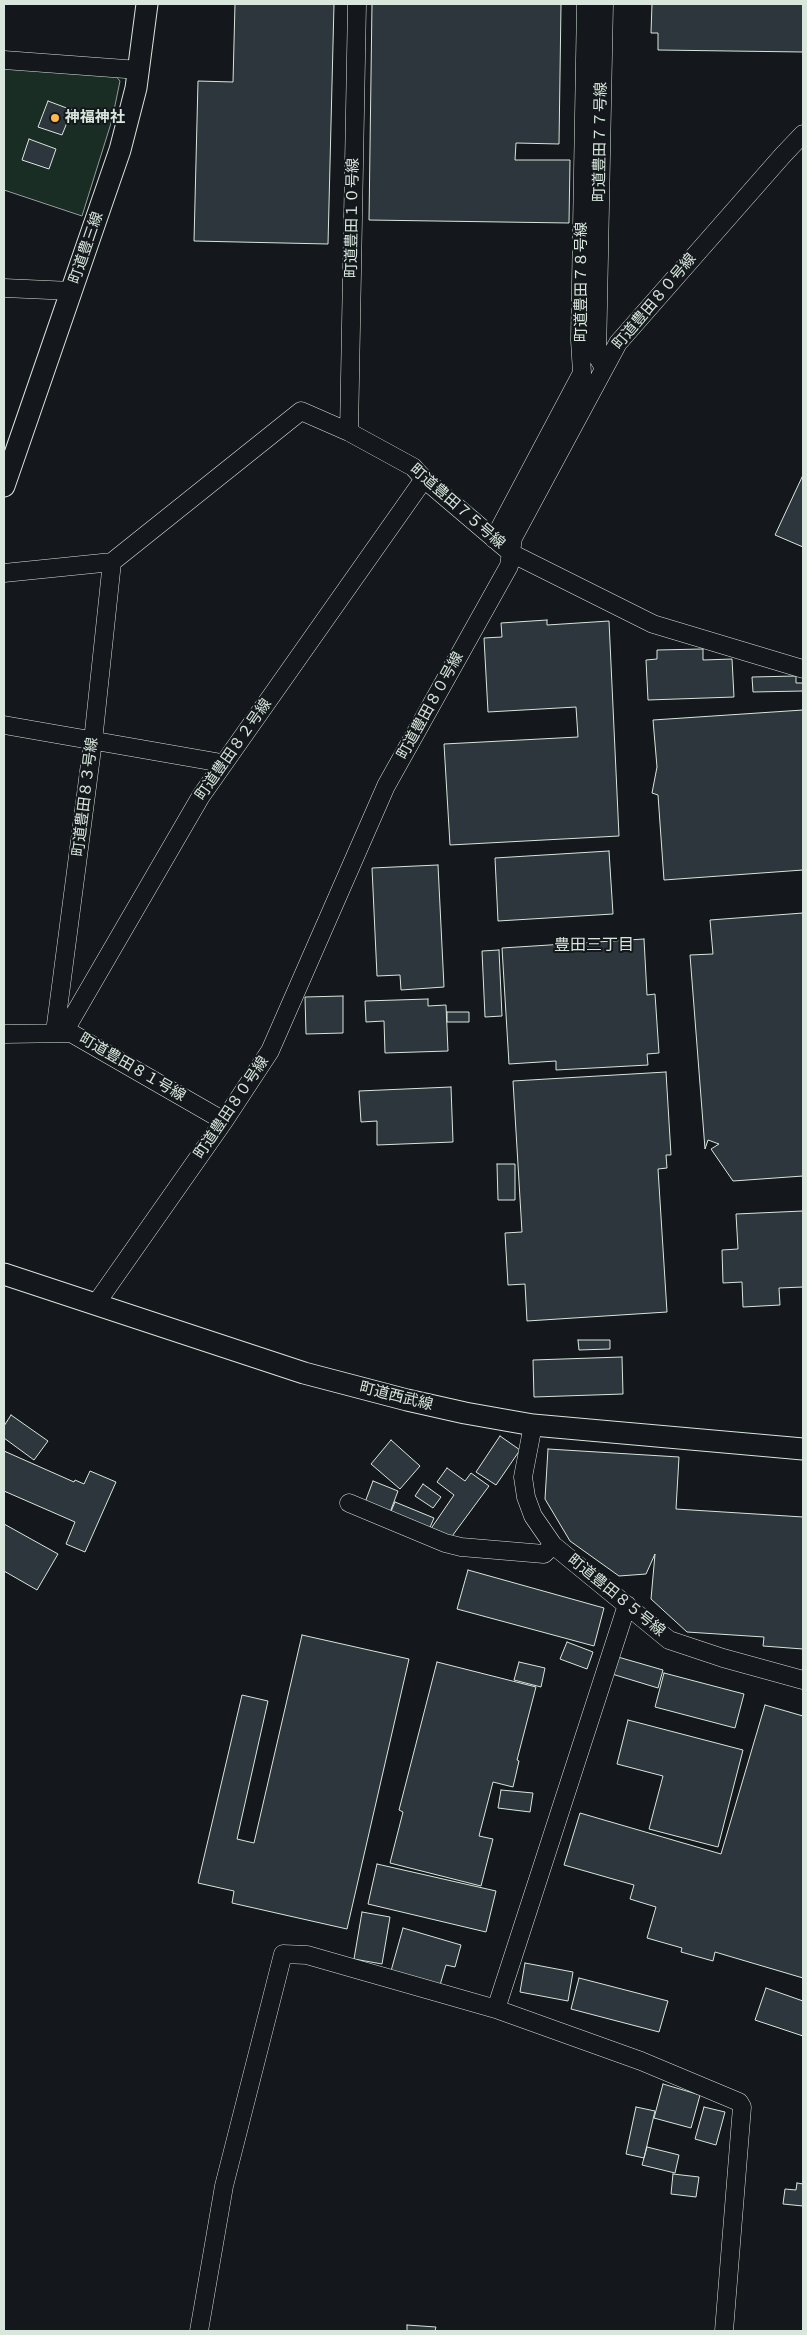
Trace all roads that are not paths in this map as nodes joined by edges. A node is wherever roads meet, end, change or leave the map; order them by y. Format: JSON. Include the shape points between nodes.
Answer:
{"nodes":[{"id":1,"x":147,"y":4,"type":"edge"},
{"id":2,"x":357,"y":4,"type":"edge"},
{"id":3,"x":586,"y":4,"type":"edge"},
{"id":4,"x":604,"y":4,"type":"edge"},
{"id":5,"x":4,"y":60,"type":"edge"},
{"id":6,"x":139,"y":70,"type":"junction"},
{"id":7,"x":803,"y":134,"type":"edge"},
{"id":8,"x":4,"y":288,"type":"edge"},
{"id":9,"x":72,"y":291,"type":"junction"},
{"id":10,"x":604,"y":368,"type":"junction"},
{"id":11,"x":349,"y":432,"type":"junction"},
{"id":12,"x":424,"y":480,"type":"junction"},
{"id":13,"x":4,"y":486,"type":"edge"},
{"id":14,"x":494,"y":539,"type":"junction"},
{"id":15,"x":511,"y":553,"type":"junction"},
{"id":16,"x":112,"y":562,"type":"junction"},
{"id":17,"x":4,"y":573,"type":"edge"},
{"id":18,"x":803,"y":669,"type":"edge"},
{"id":19,"x":4,"y":725,"type":"edge"},
{"id":20,"x":93,"y":741,"type":"junction"},
{"id":21,"x":222,"y":766,"type":"junction"},
{"id":22,"x":60,"y":1032,"type":"junction"},
{"id":23,"x":4,"y":1034,"type":"edge"},
{"id":24,"x":224,"y":1121,"type":"junction"},
{"id":25,"x":4,"y":1274,"type":"edge"},
{"id":26,"x":95,"y":1305,"type":"junction"},
{"id":27,"x":532,"y":1425,"type":"junction"},
{"id":28,"x":803,"y":1449,"type":"edge"},
{"id":29,"x":349,"y":1503,"type":"dead end"},
{"id":30,"x":553,"y":1545,"type":"junction"},
{"id":31,"x":627,"y":1605,"type":"junction"},
{"id":32,"x":803,"y":1680,"type":"edge"},
{"id":33,"x":496,"y":2010,"type":"junction"},
{"id":34,"x":199,"y":2331,"type":"edge"},
{"id":35,"x":724,"y":2331,"type":"edge"}],
"edges":[{"from":1,"to":6,"type":"street","name":"町道豊三線"},
{"from":2,"to":11,"type":"street","name":"町道豊田１０号線"},
{"from":3,"to":14,"type":"street","name":"町道豊田７８号線","via":[[582,372]]},
{"from":4,"to":10,"type":"street","name":"町道豊田７７号線","via":[[597,356]]},
{"from":5,"to":6,"type":"street"},
{"from":6,"to":9,"type":"street","name":"町道豊三線","via":[[120,150]]},
{"from":7,"to":10,"type":"street","name":"町道豊田８０号線","via":[[618,343]]},
{"from":8,"to":9,"type":"street"},
{"from":9,"to":13,"type":"street","name":"町道豊三線"},
{"from":10,"to":15,"type":"street","name":"町道豊田８０号線","via":[[513,538]]},
{"from":11,"to":12,"type":"street","name":"町道豊田７５号線","via":[[413,467]]},
{"from":11,"to":16,"type":"street","name":"町道豊田７５号線","via":[[301,411]]},
{"from":12,"to":14,"type":"street","name":"町道豊田７５号線"},
{"from":12,"to":21,"type":"street","name":"町道豊田８２号線"},
{"from":14,"to":15,"type":"street","name":"町道豊田７５号線"},
{"from":15,"to":18,"type":"street","name":"町道豊田７５号線","via":[[653,624]]},
{"from":15,"to":24,"type":"street","name":"町道豊田８０号線","via":[[509,566],[386,786],[270,1051]]},
{"from":16,"to":17,"type":"street"},
{"from":16,"to":20,"type":"street","name":"町道豊田８３号線"},
{"from":19,"to":20,"type":"street"},
{"from":20,"to":21,"type":"street","via":[[216,762]]},
{"from":20,"to":22,"type":"street","name":"町道豊田８３号線"},
{"from":21,"to":22,"type":"street","name":"町道豊田８２号線"},
{"from":22,"to":23,"type":"street","name":"町道豊田８１号線"},
{"from":22,"to":24,"type":"street","name":"町道豊田８１号線","via":[[71,1033]]},
{"from":24,"to":26,"type":"street","name":"町道豊田８０号線"},
{"from":25,"to":26,"type":"street","name":"町道西武線"},
{"from":26,"to":27,"type":"street","name":"町道西武線","via":[[304,1372],[407,1400]]},
{"from":27,"to":28,"type":"street","name":"町道西武線"},
{"from":27,"to":30,"type":"street","name":"町道豊田８５号線","via":[[523,1477],[526,1497],[532,1516]]},
{"from":29,"to":30,"type":"street","via":[[461,1547],[544,1554]]},
{"from":30,"to":31,"type":"street","name":"町道豊田８５号線"},
{"from":31,"to":32,"type":"street","name":"町道豊田８５号線","via":[[669,1640]]},
{"from":31,"to":33,"type":"street"},
{"from":33,"to":34,"type":"street","via":[[307,1955],[283,1954],[224,2186]]},
{"from":33,"to":35,"type":"street","via":[[640,2061],[739,2102],[742,2107]]}]}
